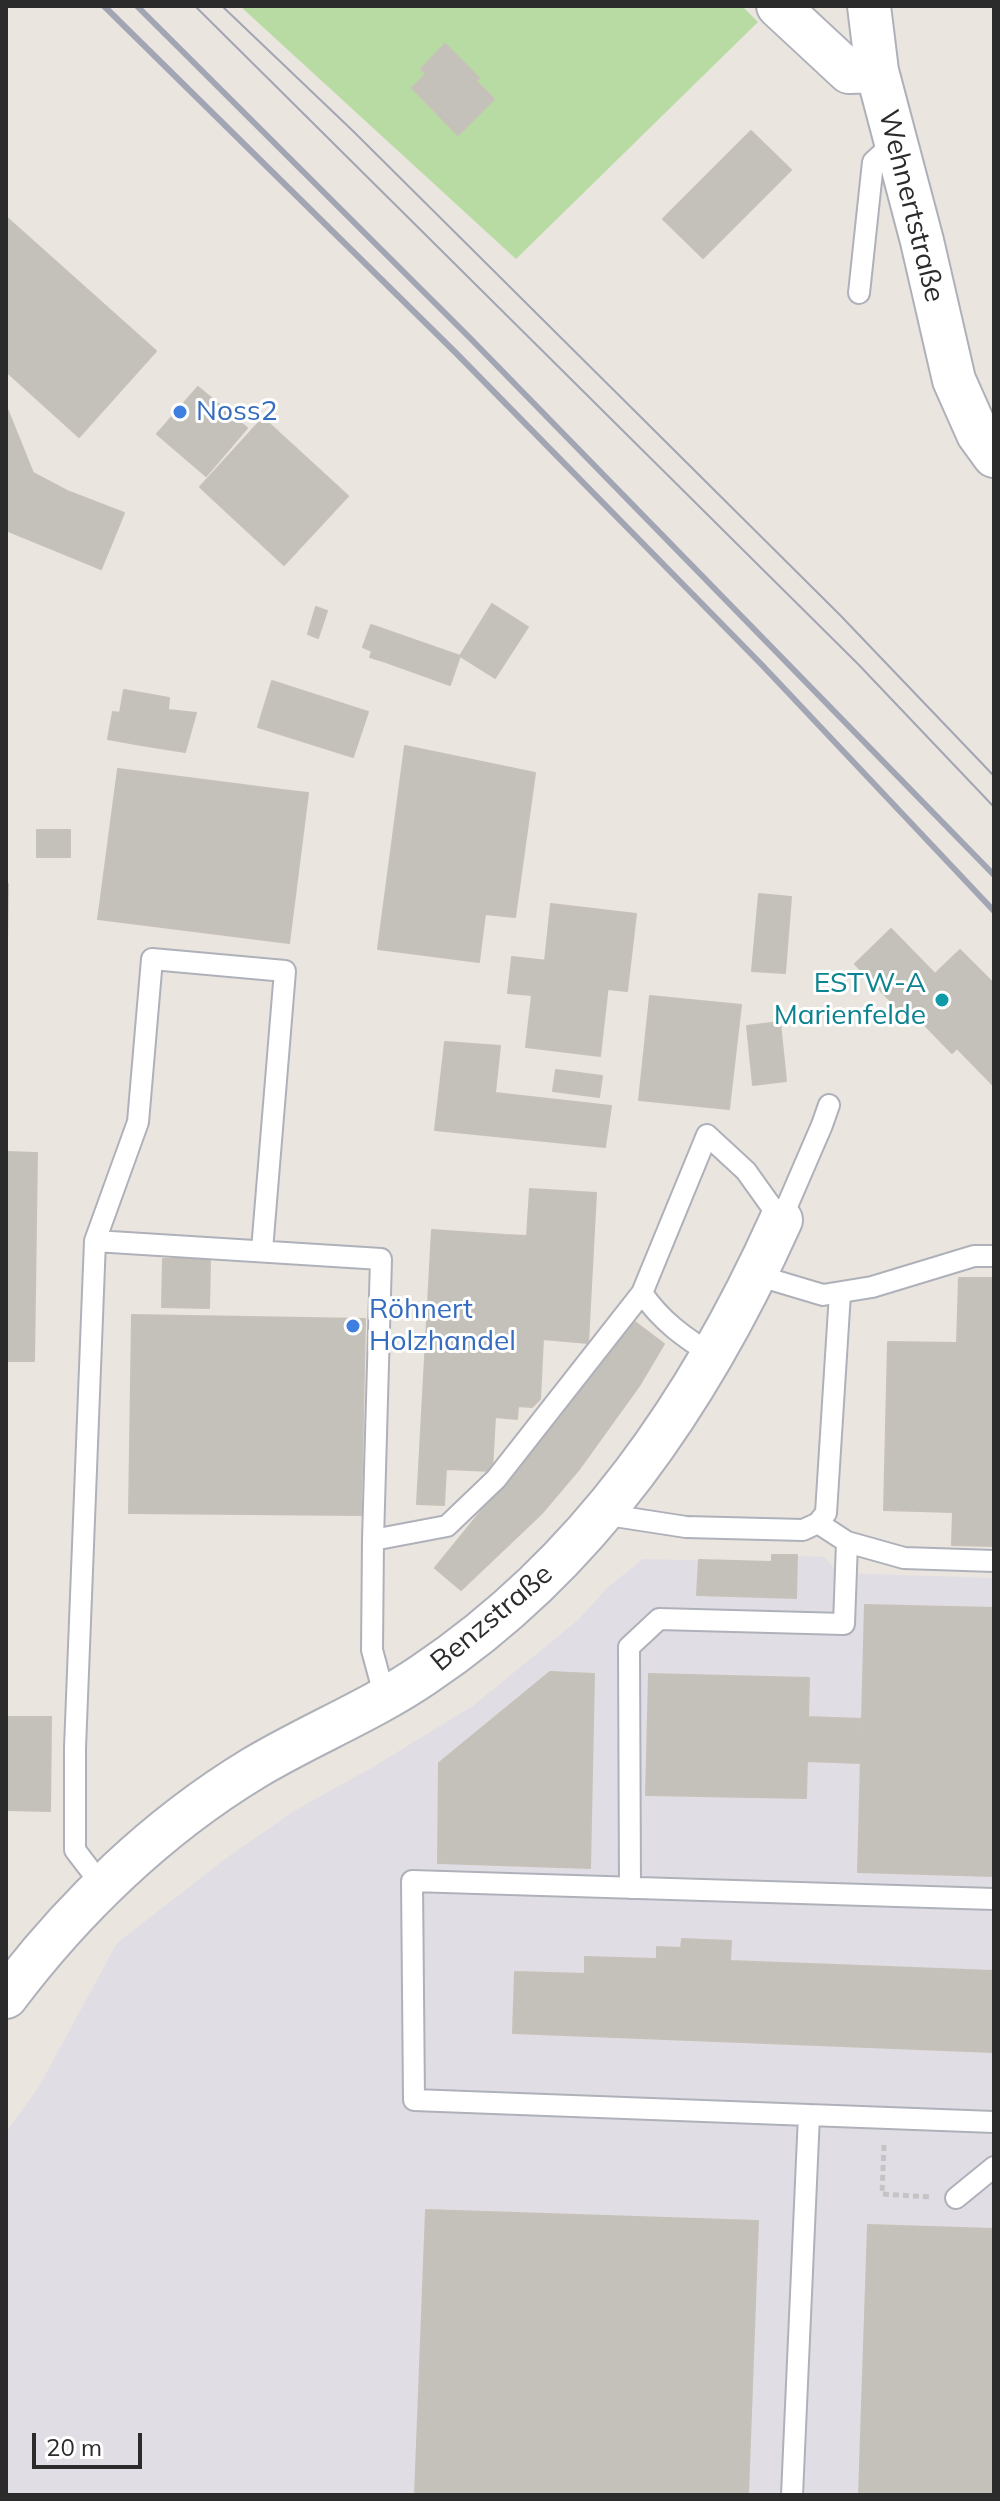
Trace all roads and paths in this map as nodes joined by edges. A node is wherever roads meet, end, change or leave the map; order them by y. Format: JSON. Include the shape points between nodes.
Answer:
{"nodes":[{"id":1,"x":778,"y":6,"type":"edge"},
{"id":2,"x":869,"y":6,"type":"edge"},
{"id":3,"x":877,"y":71,"type":"junction"},
{"id":4,"x":894,"y":143,"type":"junction"},
{"id":5,"x":859,"y":293,"type":"dead end"},
{"id":6,"x":994,"y":456,"type":"edge"},
{"id":7,"x":829,"y":1105,"type":"dead end"},
{"id":8,"x":781,"y":1220,"type":"junction"},
{"id":9,"x":95,"y":1241,"type":"junction"},
{"id":10,"x":262,"y":1250,"type":"junction"},
{"id":11,"x":994,"y":1256,"type":"edge"},
{"id":12,"x":756,"y":1275,"type":"junction"},
{"id":13,"x":642,"y":1293,"type":"junction"},
{"id":14,"x":840,"y":1293,"type":"junction"},
{"id":15,"x":714,"y":1356,"type":"junction"},
{"id":16,"x":602,"y":1514,"type":"junction"},
{"id":17,"x":818,"y":1523,"type":"junction"},
{"id":18,"x":373,"y":1540,"type":"junction"},
{"id":19,"x":847,"y":1542,"type":"junction"},
{"id":20,"x":994,"y":1561,"type":"edge"},
{"id":21,"x":385,"y":1698,"type":"junction"},
{"id":22,"x":104,"y":1888,"type":"junction"},
{"id":23,"x":630,"y":1888,"type":"junction"},
{"id":24,"x":994,"y":1899,"type":"edge"},
{"id":25,"x":6,"y":1997,"type":"edge"},
{"id":26,"x":809,"y":2115,"type":"junction"},
{"id":27,"x":994,"y":2122,"type":"edge"},
{"id":28,"x":884,"y":2145,"type":"dead end"},
{"id":29,"x":994,"y":2167,"type":"edge"},
{"id":30,"x":956,"y":2198,"type":"joint"},
{"id":31,"x":792,"y":2495,"type":"edge"}],
"edges":[{"from":1,"to":3,"type":"street","via":[[849,72]]},
{"from":2,"to":3,"type":"street","name":"Wehnertstraße"},
{"from":3,"to":4,"type":"street","name":"Wehnertstraße"},
{"from":4,"to":5,"type":"lane","via":[[873,162]]},
{"from":4,"to":6,"type":"street","name":"Wehnertstraße","via":[[954,380]]},
{"from":7,"to":8,"type":"lane","name":"Benzstraße"},
{"from":8,"to":12,"type":"street","name":"Benzstraße"},
{"from":8,"to":13,"type":"lane","via":[[746,1171],[707,1135]]},
{"from":9,"to":10,"type":"lane"},
{"from":9,"to":10,"type":"lane","via":[[138,1122],[152,959],[285,971]]},
{"from":9,"to":22,"type":"lane","via":[[75,1850]]},
{"from":10,"to":18,"type":"lane","via":[[381,1259]]},
{"from":11,"to":14,"type":"lane","via":[[974,1256]]},
{"from":12,"to":14,"type":"lane","via":[[823,1295]]},
{"from":12,"to":15,"type":"street","name":"Benzstraße"},
{"from":13,"to":15,"type":"lane","via":[[672,1328]]},
{"from":13,"to":18,"type":"lane","via":[[496,1479],[447,1526]]},
{"from":14,"to":17,"type":"lane","via":[[826,1513]]},
{"from":15,"to":16,"type":"street","name":"Benzstraße"},
{"from":16,"to":17,"type":"lane","via":[[686,1527],[803,1530]]},
{"from":16,"to":21,"type":"street","name":"Benzstraße","via":[[575,1547],[484,1631]]},
{"from":17,"to":19,"type":"lane"},
{"from":18,"to":21,"type":"lane","via":[[372,1650]]},
{"from":19,"to":20,"type":"lane","via":[[904,1558]]},
{"from":19,"to":23,"type":"lane","via":[[844,1624],[659,1619],[629,1647]]},
{"from":21,"to":22,"type":"street","name":"Benzstraße","via":[[253,1769],[170,1827]]},
{"from":22,"to":25,"type":"street","name":"Benzstraße"},
{"from":23,"to":24,"type":"lane"},
{"from":23,"to":26,"type":"lane","via":[[412,1881],[414,2100]]},
{"from":26,"to":27,"type":"lane"},
{"from":26,"to":31,"type":"lane"},
{"from":28,"to":30,"type":"path","via":[[882,2194]]},
{"from":29,"to":30,"type":"lane"}]}
